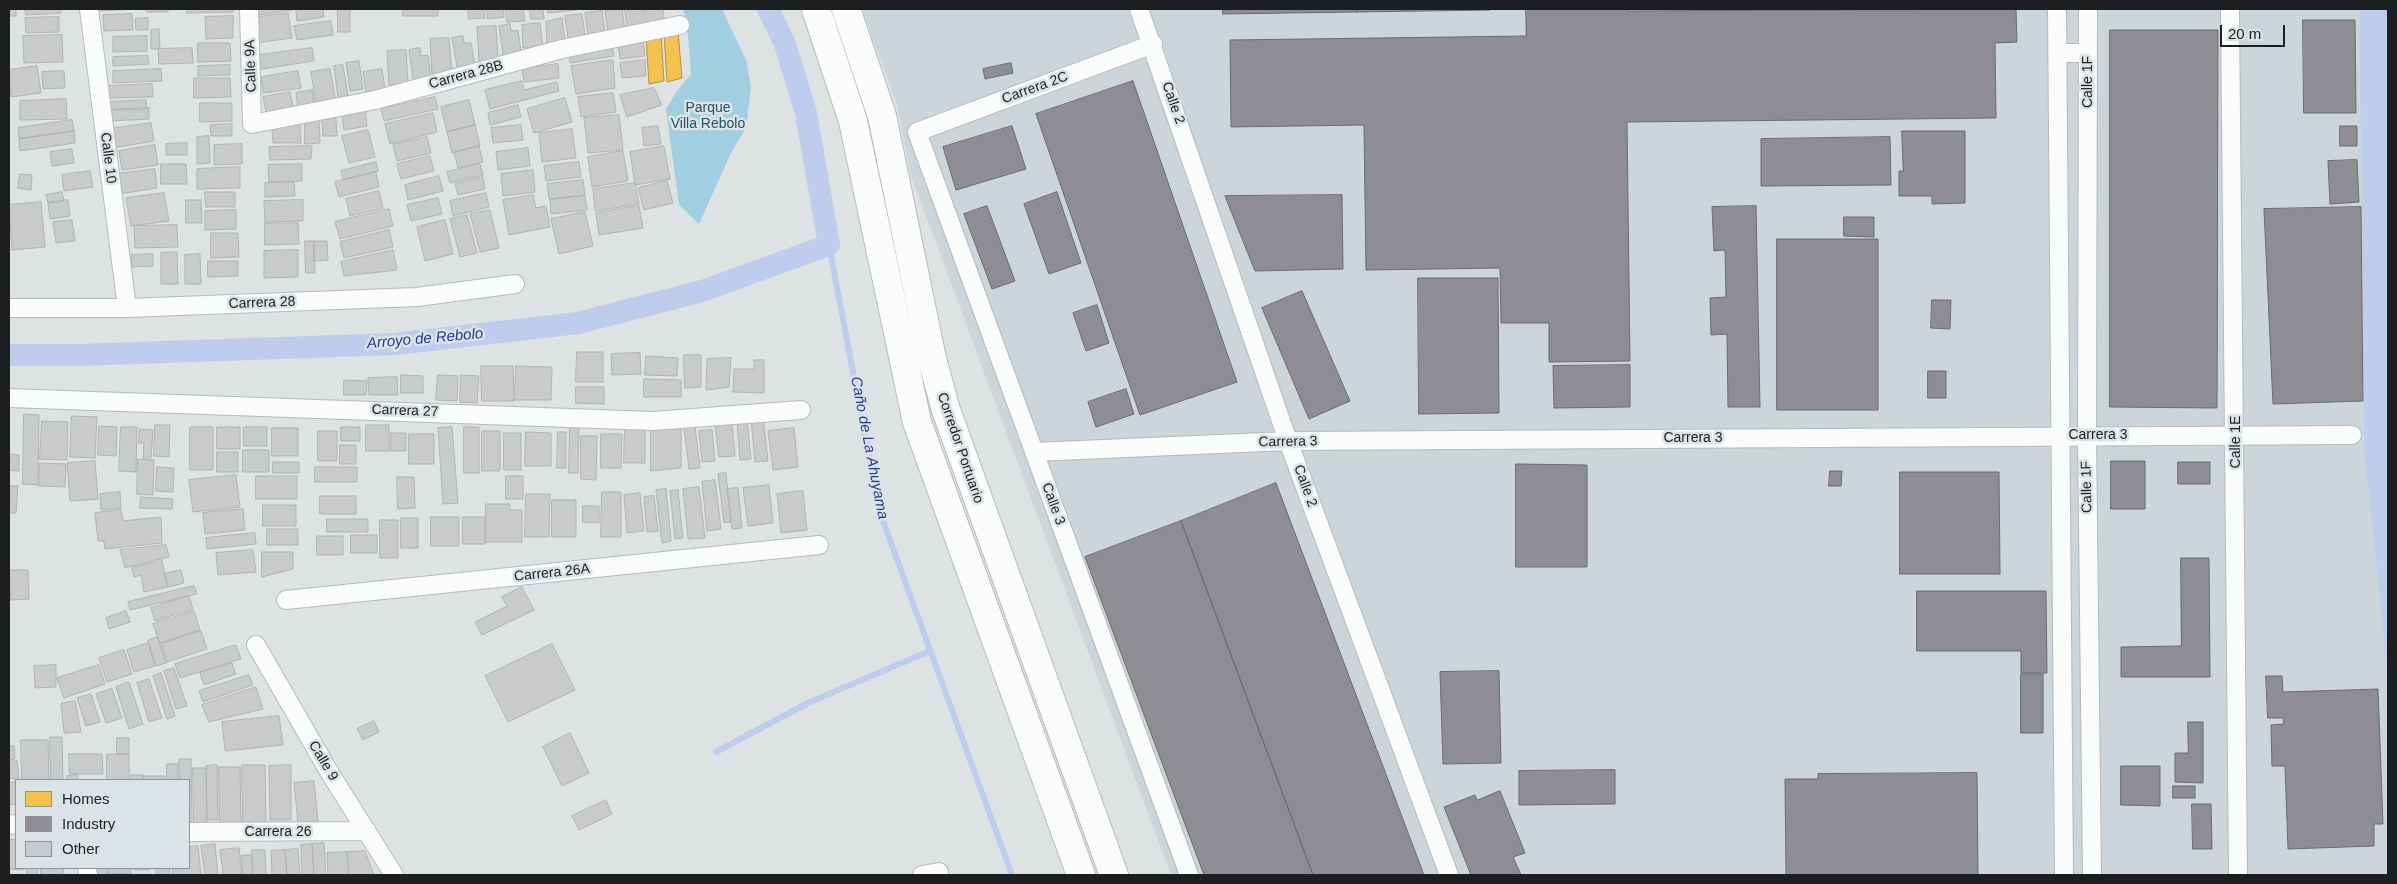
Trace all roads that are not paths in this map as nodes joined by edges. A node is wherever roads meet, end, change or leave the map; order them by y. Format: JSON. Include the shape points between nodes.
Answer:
{"nodes":[{"id":1,"x":88,"y":9,"type":"edge"},
{"id":2,"x":249,"y":9,"type":"edge"},
{"id":3,"x":816,"y":9,"type":"edge"},
{"id":4,"x":846,"y":9,"type":"edge"},
{"id":5,"x":1139,"y":9,"type":"edge"},
{"id":6,"x":2057,"y":9,"type":"edge"},
{"id":7,"x":2088,"y":9,"type":"edge"},
{"id":8,"x":2230,"y":9,"type":"edge"},
{"id":9,"x":680,"y":25,"type":"dead end"},
{"id":10,"x":1153,"y":44,"type":"junction"},
{"id":11,"x":2058,"y":53,"type":"junction"},
{"id":12,"x":2088,"y":53,"type":"junction"},
{"id":13,"x":252,"y":124,"type":"joint"},
{"id":14,"x":885,"y":130,"type":"junction"},
{"id":15,"x":917,"y":132,"type":"joint"},
{"id":16,"x":856,"y":135,"type":"junction"},
{"id":17,"x":515,"y":284,"type":"dead end"},
{"id":18,"x":9,"y":308,"type":"edge"},
{"id":19,"x":127,"y":308,"type":"junction"},
{"id":20,"x":9,"y":398,"type":"edge"},
{"id":21,"x":801,"y":410,"type":"dead end"},
{"id":22,"x":2061,"y":435,"type":"junction"},
{"id":23,"x":2087,"y":435,"type":"junction"},
{"id":24,"x":2236,"y":435,"type":"junction"},
{"id":25,"x":2352,"y":435,"type":"dead end"},
{"id":26,"x":1288,"y":441,"type":"junction"},
{"id":27,"x":1034,"y":452,"type":"junction"},
{"id":28,"x":819,"y":545,"type":"dead end"},
{"id":29,"x":286,"y":600,"type":"dead end"},
{"id":30,"x":256,"y":645,"type":"dead end"},
{"id":31,"x":367,"y":831,"type":"junction"},
{"id":32,"x":190,"y":832,"type":"edge"},
{"id":33,"x":2064,"y":868,"type":"edge"},
{"id":34,"x":2092,"y":868,"type":"edge"},
{"id":35,"x":394,"y":875,"type":"edge"},
{"id":36,"x":1081,"y":875,"type":"edge"},
{"id":37,"x":1114,"y":875,"type":"edge"},
{"id":38,"x":1189,"y":875,"type":"edge"},
{"id":39,"x":1449,"y":875,"type":"edge"},
{"id":40,"x":2238,"y":875,"type":"edge"}],
"edges":[{"from":1,"to":19,"type":"street","name":"Calle 10"},
{"from":2,"to":13,"type":"street","name":"Calle 9A"},
{"from":3,"to":16,"type":"main road"},
{"from":4,"to":14,"type":"main road","name":"Corredor Portuario"},
{"from":5,"to":10,"type":"street","name":"Calle 2"},
{"from":6,"to":11,"type":"street","name":"Calle 1F"},
{"from":7,"to":12,"type":"street","name":"Calle 1F"},
{"from":8,"to":24,"type":"street","name":"Calle 1E"},
{"from":9,"to":13,"type":"street","name":"Carrera 28B","via":[[562,50],[375,100]]},
{"from":10,"to":15,"type":"street","name":"Carrera 2C"},
{"from":10,"to":26,"type":"street","name":"Calle 2"},
{"from":11,"to":12,"type":"street"},
{"from":11,"to":22,"type":"street","name":"Calle 1F"},
{"from":12,"to":23,"type":"street","name":"Calle 1F"},
{"from":14,"to":16,"type":"main road"},
{"from":14,"to":37,"type":"main road","name":"Corredor Portuario","via":[[932,359],[946,410]]},
{"from":15,"to":27,"type":"street","name":"Calle 3"},
{"from":16,"to":36,"type":"main road","via":[[917,422]]},
{"from":17,"to":19,"type":"street","name":"Carrera 28","via":[[417,297]]},
{"from":18,"to":19,"type":"street","name":"Carrera 28"},
{"from":20,"to":21,"type":"street","name":"Carrera 27","via":[[653,421]]},
{"from":22,"to":23,"type":"street","name":"Carrera 3"},
{"from":22,"to":26,"type":"street","name":"Carrera 3"},
{"from":22,"to":33,"type":"street","name":"Calle 1F"},
{"from":23,"to":24,"type":"street","name":"Carrera 3"},
{"from":23,"to":34,"type":"street","name":"Calle 1F"},
{"from":24,"to":25,"type":"street","name":"Carrera 3"},
{"from":24,"to":40,"type":"street","name":"Calle 1E"},
{"from":26,"to":27,"type":"street","name":"Carrera 3"},
{"from":26,"to":39,"type":"street","name":"Calle 2"},
{"from":27,"to":38,"type":"street","name":"Calle 3"},
{"from":28,"to":29,"type":"street","name":"Carrera 26A"},
{"from":30,"to":31,"type":"street","name":"Calle 9"},
{"from":31,"to":32,"type":"street","name":"Carrera 26"},
{"from":31,"to":35,"type":"street","name":"Calle 9"},
{"from":33,"to":34,"type":"street"}]}
